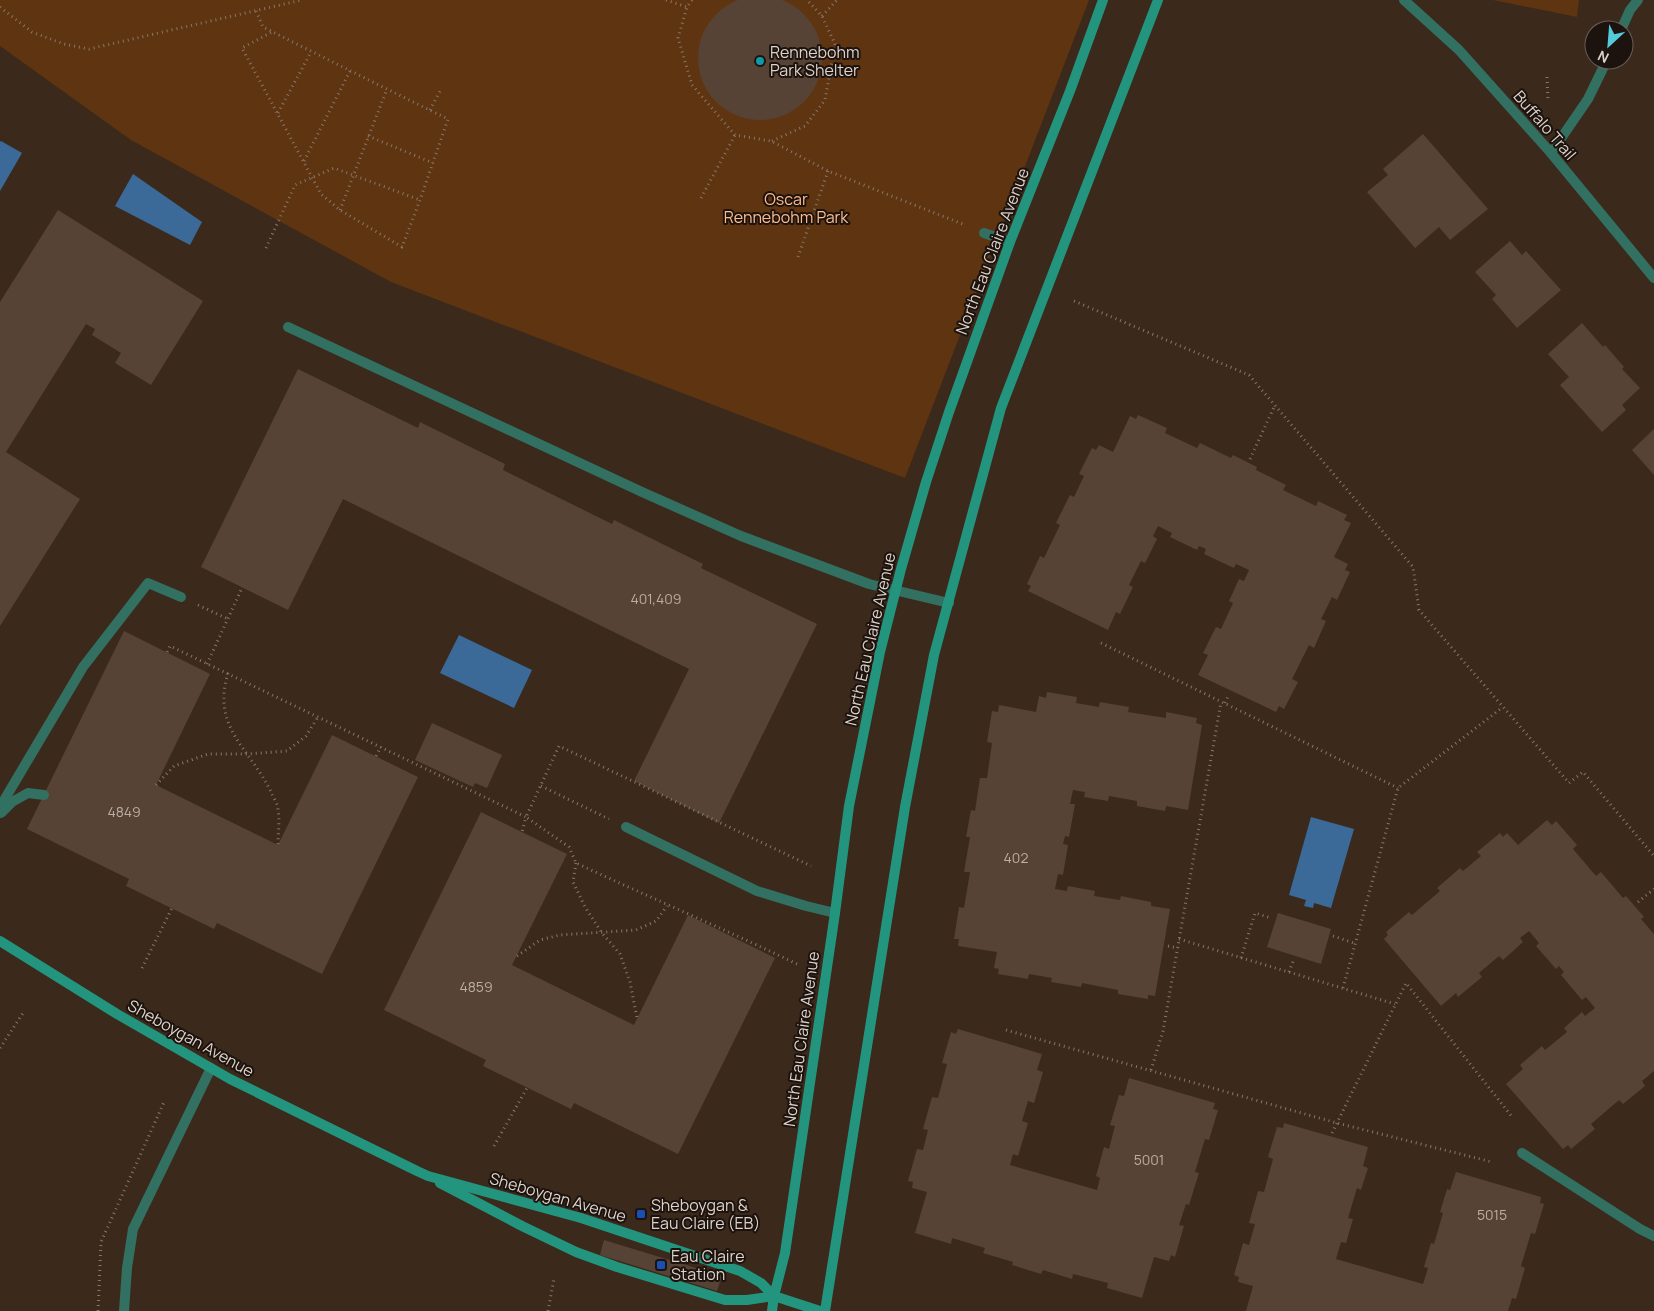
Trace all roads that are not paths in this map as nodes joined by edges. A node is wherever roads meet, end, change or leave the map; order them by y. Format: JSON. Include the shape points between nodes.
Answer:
{"nodes":[{"id":1,"x":1103,"y":0,"type":"edge"},
{"id":2,"x":1158,"y":0,"type":"edge"},
{"id":3,"x":1404,"y":0,"type":"edge"},
{"id":4,"x":1638,"y":0,"type":"edge"},
{"id":5,"x":1626,"y":20,"type":"edge"},
{"id":6,"x":1602,"y":70,"type":"edge"},
{"id":7,"x":1551,"y":153,"type":"junction"},
{"id":8,"x":984,"y":233,"type":"road end"},
{"id":9,"x":1010,"y":242,"type":"junction"},
{"id":10,"x":1654,"y":278,"type":"edge"},
{"id":11,"x":288,"y":326,"type":"dead end"},
{"id":12,"x":896,"y":591,"type":"junction"},
{"id":13,"x":181,"y":597,"type":"road end"},
{"id":14,"x":948,"y":603,"type":"junction"},
{"id":15,"x":44,"y":795,"type":"dead end"},
{"id":16,"x":0,"y":807,"type":"edge"},
{"id":17,"x":0,"y":814,"type":"edge"},
{"id":18,"x":626,"y":827,"type":"road end"},
{"id":19,"x":835,"y":913,"type":"junction"},
{"id":20,"x":0,"y":941,"type":"edge"},
{"id":21,"x":211,"y":1068,"type":"junction"},
{"id":22,"x":1522,"y":1152,"type":"dead end"},
{"id":23,"x":428,"y":1176,"type":"junction"},
{"id":24,"x":1654,"y":1236,"type":"edge"},
{"id":25,"x":774,"y":1296,"type":"junction"},
{"id":26,"x":124,"y":1311,"type":"edge"},
{"id":27,"x":772,"y":1311,"type":"edge"},
{"id":28,"x":820,"y":1311,"type":"edge"},
{"id":29,"x":825,"y":1311,"type":"edge"}],
"edges":[{"from":1,"to":9,"type":"street","name":"North Eau Claire Avenue"},
{"from":2,"to":14,"type":"street","via":[[1001,408]]},
{"from":3,"to":7,"type":"street","name":"Buffalo Trail","via":[[1459,50]]},
{"from":4,"to":5,"type":"street"},
{"from":6,"to":7,"type":"street","via":[[1588,100]]},
{"from":7,"to":10,"type":"street","name":"Buffalo Trail"},
{"from":8,"to":9,"type":"street"},
{"from":9,"to":12,"type":"street","name":"North Eau Claire Avenue","via":[[926,482]]},
{"from":11,"to":12,"type":"street","via":[[732,532],[869,584]]},
{"from":12,"to":14,"type":"street"},
{"from":12,"to":19,"type":"street","name":"North Eau Claire Avenue","via":[[880,652],[849,806]]},
{"from":13,"to":16,"type":"street","via":[[148,583],[82,667]]},
{"from":14,"to":29,"type":"street","via":[[923,705],[905,807]]},
{"from":15,"to":17,"type":"street","via":[[28,793]]},
{"from":18,"to":19,"type":"street","via":[[757,891]]},
{"from":19,"to":25,"type":"street","name":"North Eau Claire Avenue","via":[[785,1253]]},
{"from":20,"to":21,"type":"street","name":"Sheboygan Avenue"},
{"from":21,"to":23,"type":"street","name":"Sheboygan Avenue"},
{"from":21,"to":26,"type":"street","via":[[133,1229]]},
{"from":22,"to":24,"type":"street"},
{"from":23,"to":25,"type":"street","name":"Sheboygan Avenue","via":[[606,1226],[740,1271]]},
{"from":23,"to":25,"type":"street","name":"Sheboygan Avenue","via":[[522,1226],[617,1267],[725,1300]]},
{"from":25,"to":27,"type":"street","name":"North Eau Claire Avenue"},
{"from":25,"to":28,"type":"street"}]}
